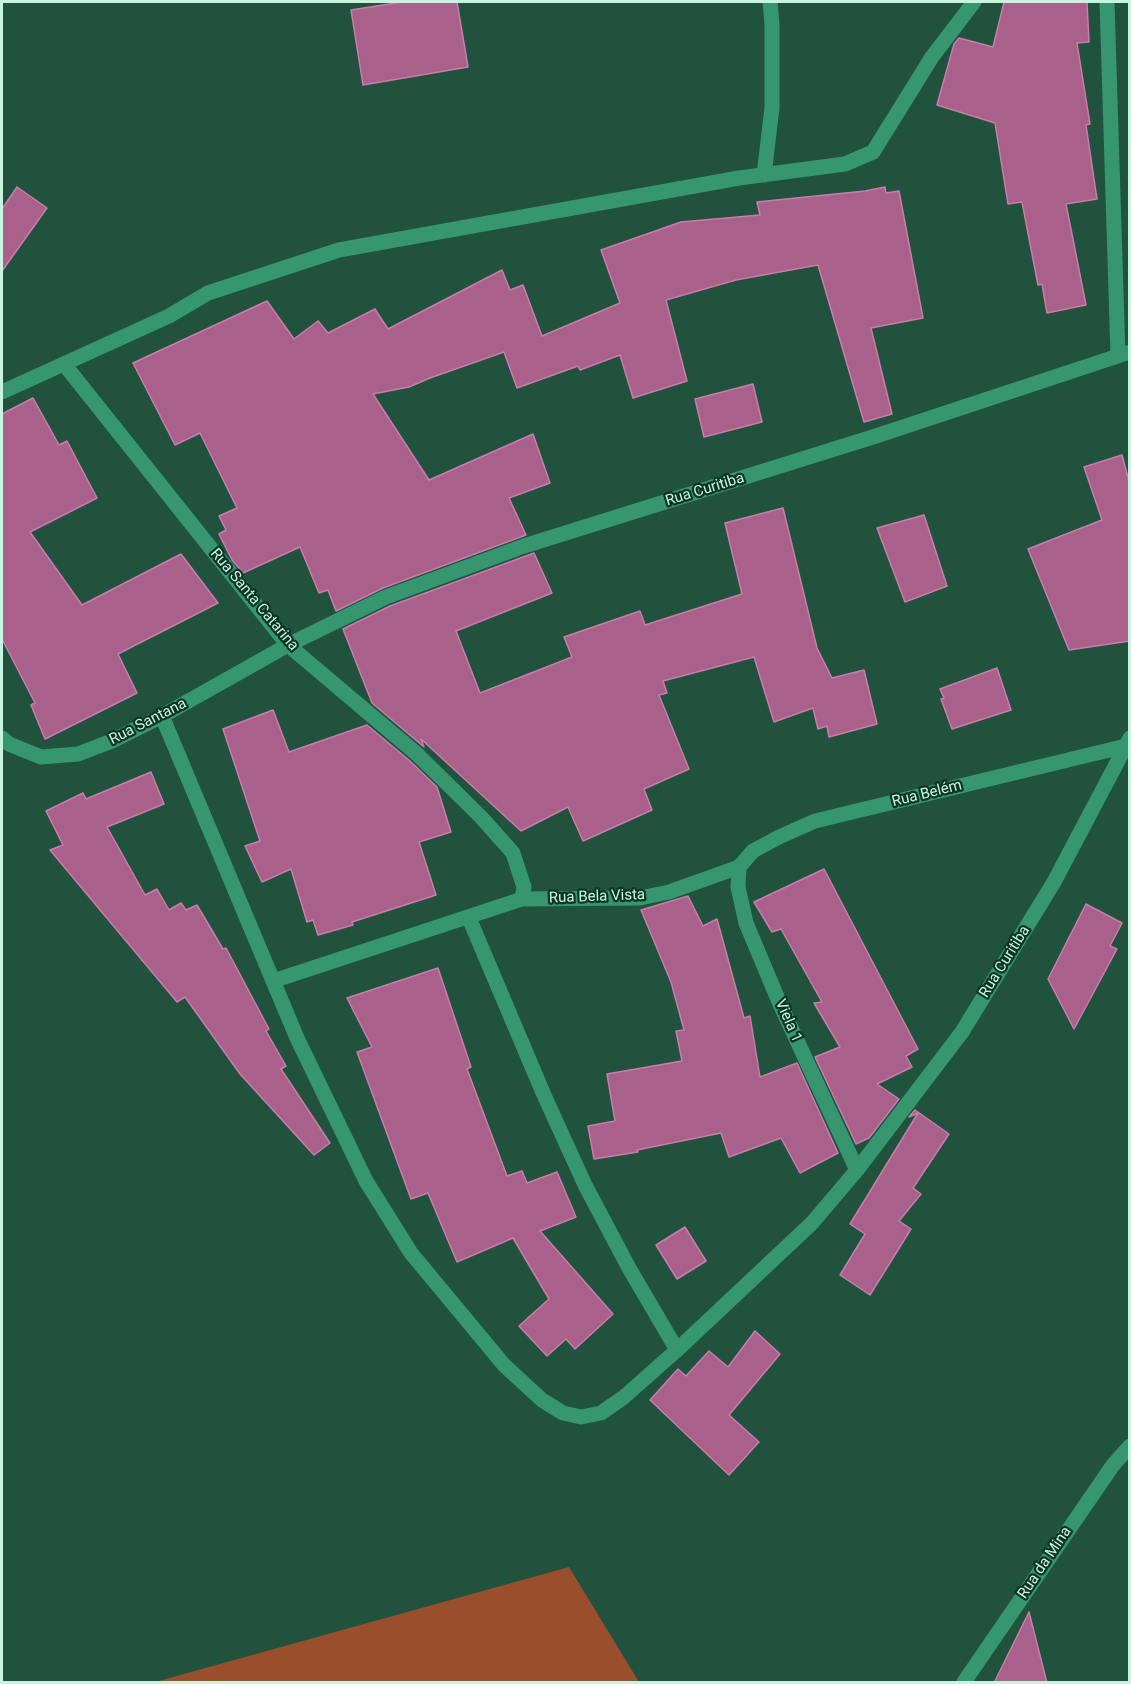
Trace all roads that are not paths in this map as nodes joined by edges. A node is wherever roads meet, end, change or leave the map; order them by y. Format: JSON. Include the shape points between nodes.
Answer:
{"nodes":[{"id":1,"x":770,"y":2,"type":"edge"},
{"id":2,"x":974,"y":2,"type":"edge"},
{"id":3,"x":1107,"y":2,"type":"edge"},
{"id":4,"x":764,"y":175,"type":"junction"},
{"id":5,"x":1124,"y":354,"type":"edge"},
{"id":6,"x":64,"y":364,"type":"junction"},
{"id":7,"x":2,"y":392,"type":"edge"},
{"id":8,"x":288,"y":645,"type":"junction"},
{"id":9,"x":162,"y":716,"type":"junction"},
{"id":10,"x":2,"y":738,"type":"edge"},
{"id":11,"x":1128,"y":742,"type":"edge"},
{"id":12,"x":739,"y":867,"type":"junction"},
{"id":13,"x":522,"y":899,"type":"junction"},
{"id":14,"x":470,"y":918,"type":"junction"},
{"id":15,"x":273,"y":981,"type":"junction"},
{"id":16,"x":857,"y":1170,"type":"junction"},
{"id":17,"x":677,"y":1350,"type":"junction"},
{"id":18,"x":1130,"y":1446,"type":"edge"},
{"id":19,"x":964,"y":1683,"type":"edge"}],
"edges":[{"from":1,"to":4,"type":"street","via":[[772,108]]},
{"from":2,"to":4,"type":"street","via":[[932,57],[873,152],[845,164]]},
{"from":3,"to":5,"type":"street"},
{"from":4,"to":6,"type":"street","via":[[339,250],[208,293],[169,316]]},
{"from":5,"to":8,"type":"street","name":"Rua Curitiba","via":[[524,546],[386,597]]},
{"from":6,"to":7,"type":"street"},
{"from":6,"to":8,"type":"street","name":"Rua Santa Catarina"},
{"from":8,"to":9,"type":"street","name":"Rua Santana"},
{"from":8,"to":13,"type":"street","name":"Rua Santa Catarina","via":[[417,754],[481,817],[513,853],[524,887]]},
{"from":9,"to":10,"type":"street","name":"Rua Santana","via":[[78,754],[41,757]]},
{"from":9,"to":15,"type":"street","name":"Rua Curitiba"},
{"from":11,"to":12,"type":"street","name":"Rua Belém","via":[[815,822],[753,851]]},
{"from":11,"to":16,"type":"street","name":"Rua Curitiba","via":[[1054,882],[962,1032]]},
{"from":12,"to":13,"type":"street","name":"Rua Bela Vista","via":[[640,898]]},
{"from":12,"to":16,"type":"street","name":"Viela 1","via":[[738,887],[746,923]]},
{"from":13,"to":14,"type":"street","name":"Rua Bela Vista"},
{"from":14,"to":15,"type":"street","name":"Rua Bela Vista"},
{"from":14,"to":17,"type":"street","via":[[539,1086],[585,1185]]},
{"from":15,"to":17,"type":"street","name":"Rua Curitiba","via":[[366,1181],[411,1253],[504,1365],[542,1400],[562,1413],[581,1417],[601,1413]]},
{"from":16,"to":17,"type":"street","name":"Rua Curitiba","via":[[812,1223]]},
{"from":18,"to":19,"type":"street","name":"Rua da Mina","via":[[1113,1465]]}]}
